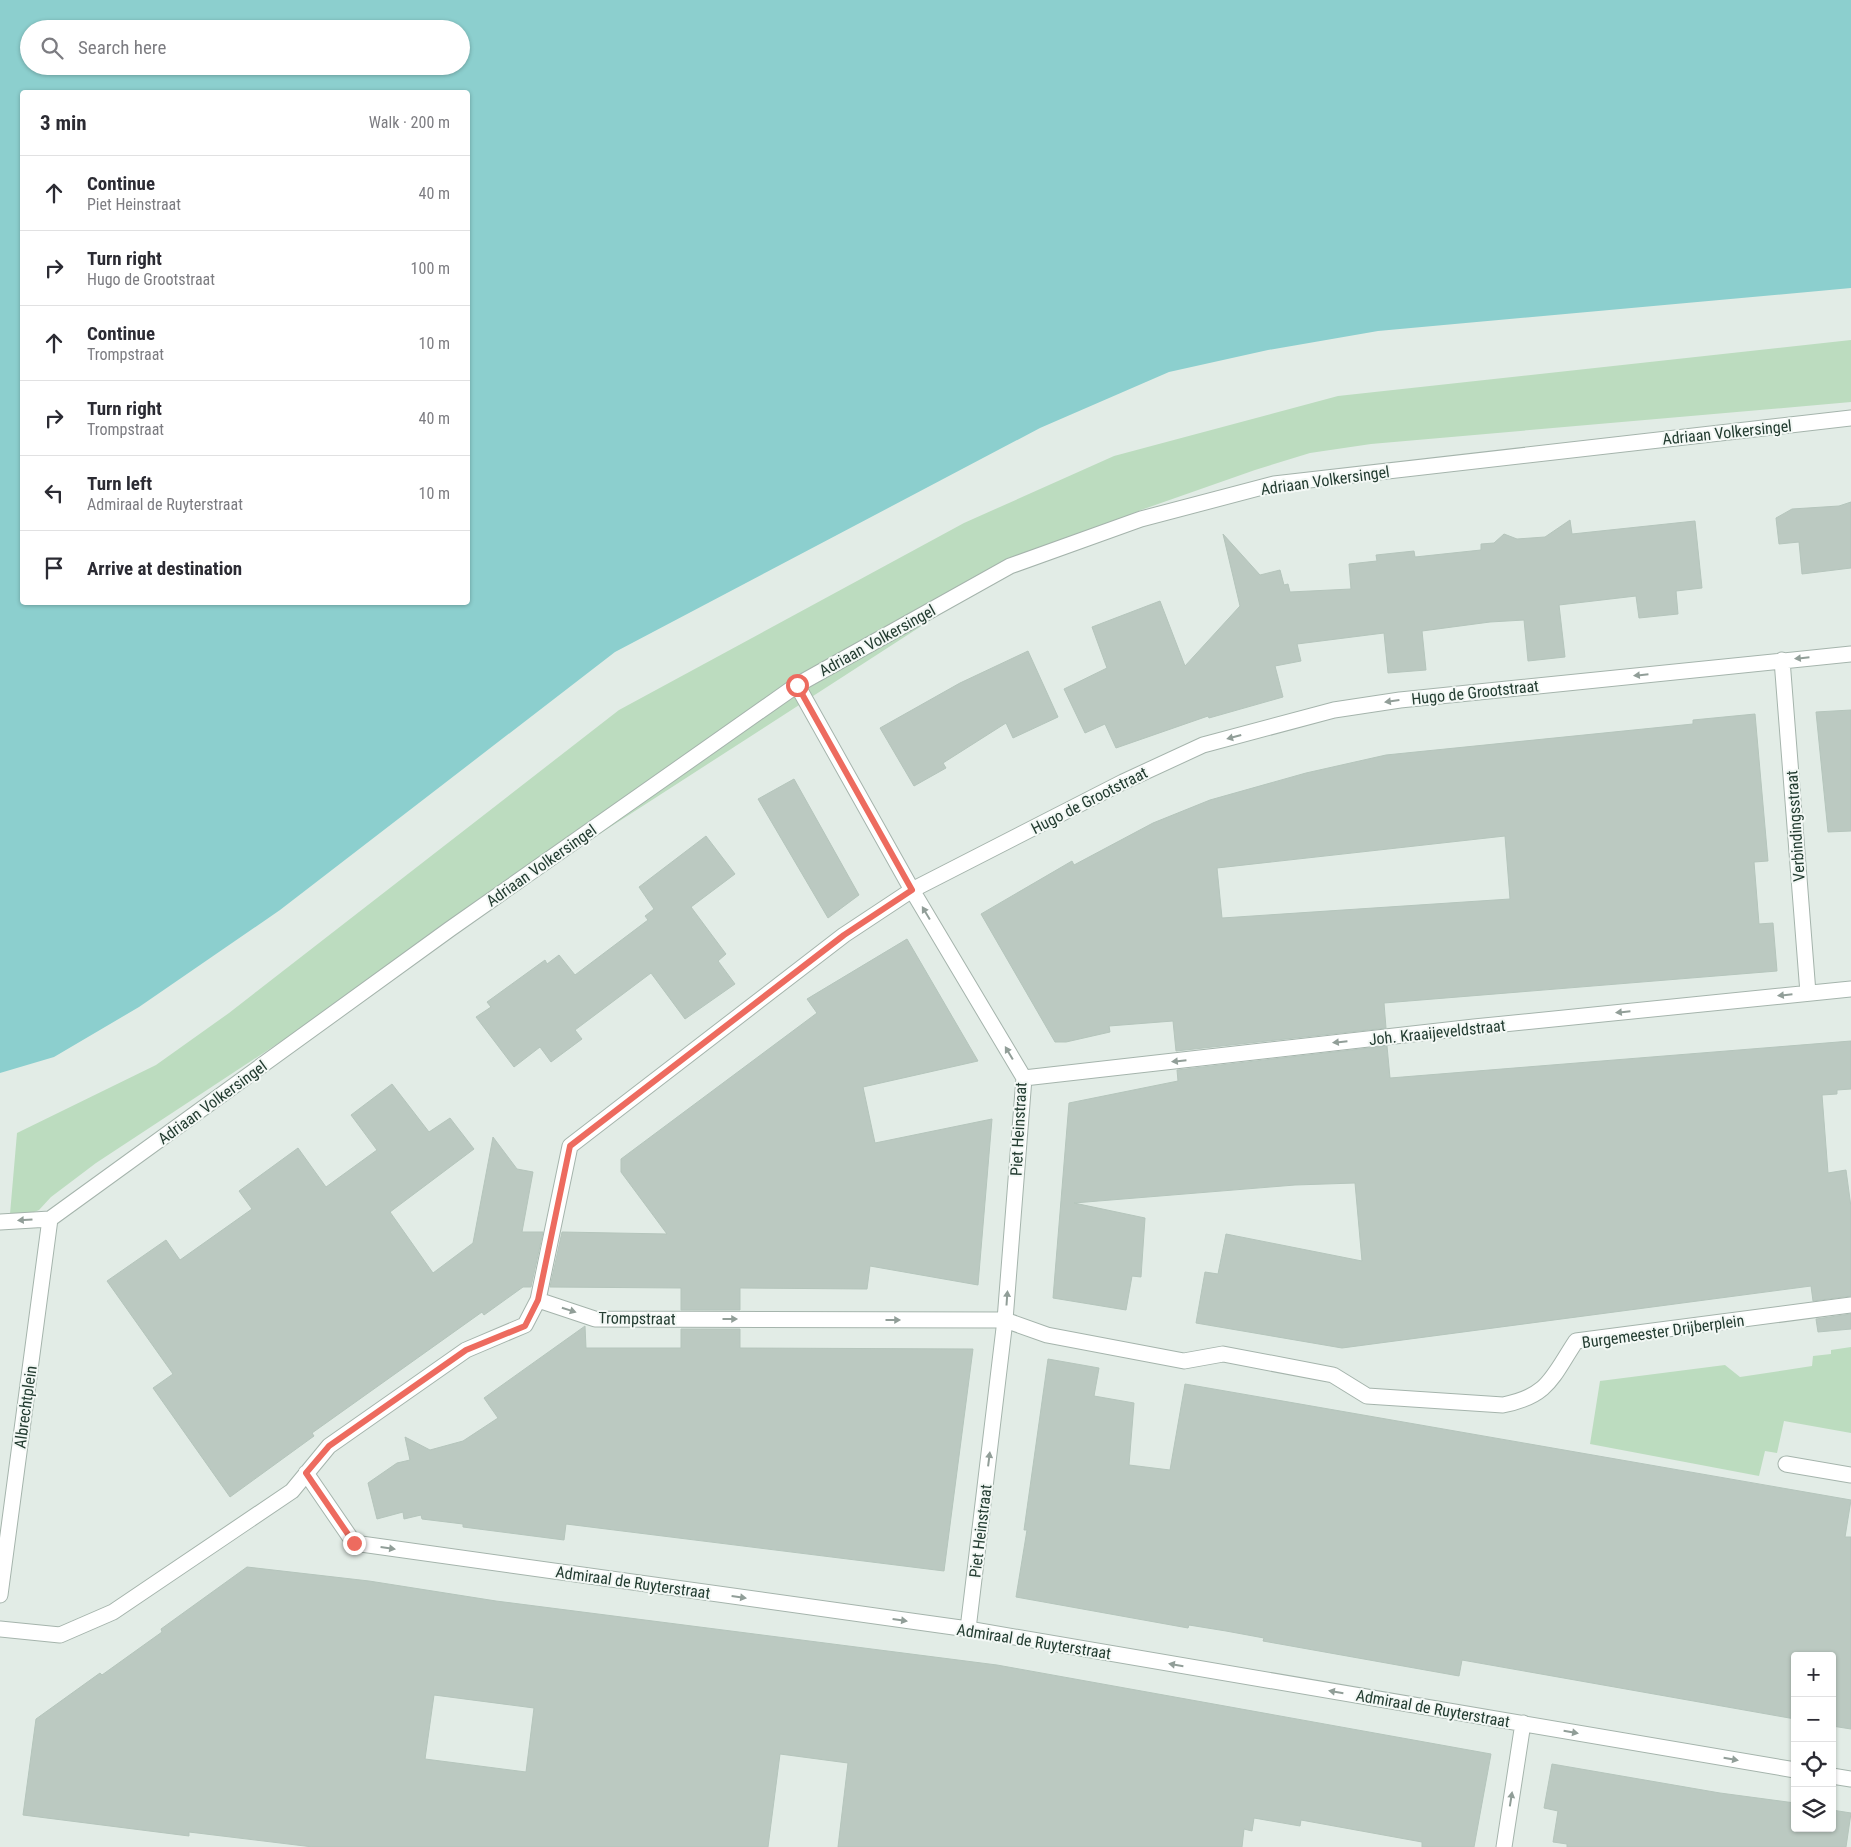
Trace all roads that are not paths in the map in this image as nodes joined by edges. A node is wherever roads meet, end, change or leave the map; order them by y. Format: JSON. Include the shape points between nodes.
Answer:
{"nodes":[{"id":1,"x":1851,"y":418,"type":"edge"},
{"id":2,"x":1851,"y":654,"type":"edge"},
{"id":3,"x":1782,"y":660,"type":"junction"},
{"id":4,"x":797,"y":685,"type":"junction"},
{"id":5,"x":912,"y":890,"type":"junction"},
{"id":6,"x":1851,"y":989,"type":"edge"},
{"id":7,"x":1808,"y":993,"type":"junction"},
{"id":8,"x":1024,"y":1078,"type":"junction"},
{"id":9,"x":50,"y":1219,"type":"junction"},
{"id":10,"x":0,"y":1222,"type":"edge"},
{"id":11,"x":538,"y":1300,"type":"junction"},
{"id":12,"x":1851,"y":1304,"type":"edge"},
{"id":13,"x":1006,"y":1320,"type":"junction"},
{"id":14,"x":1786,"y":1464,"type":"dead end"},
{"id":15,"x":306,"y":1473,"type":"junction"},
{"id":16,"x":1851,"y":1476,"type":"edge"},
{"id":17,"x":0,"y":1595,"type":"edge"},
{"id":18,"x":0,"y":1629,"type":"edge"},
{"id":19,"x":968,"y":1630,"type":"junction"},
{"id":20,"x":1522,"y":1723,"type":"junction"},
{"id":21,"x":1791,"y":1769,"type":"edge"},
{"id":22,"x":1836,"y":1777,"type":"edge"},
{"id":23,"x":1851,"y":1779,"type":"edge"},
{"id":24,"x":1504,"y":1847,"type":"edge"}],
"edges":[{"from":1,"to":4,"type":"street","name":"Adriaan Volkersingel","via":[[1274,484],[1141,519],[1010,566]]},
{"from":2,"to":3,"type":"street","name":"Hugo de Grootstraat","one_way":true},
{"from":3,"to":5,"type":"street","name":"Hugo de Grootstraat","one_way":true,"via":[[1400,700],[1334,710],[1203,745],[1123,782]]},
{"from":3,"to":7,"type":"street","name":"Verbindingsstraat"},
{"from":4,"to":5,"type":"street","name":"Piet Heinstraat"},
{"from":4,"to":9,"type":"street","name":"Adriaan Volkersingel","via":[[458,923]]},
{"from":8,"to":5,"type":"street","name":"Piet Heinstraat","one_way":true},
{"from":5,"to":11,"type":"street","name":"Hugo de Grootstraat","via":[[844,935],[570,1146]]},
{"from":6,"to":7,"type":"street","name":"Joh. Kraaijeveldstraat"},
{"from":7,"to":8,"type":"street","name":"Joh. Kraaijeveldstraat","one_way":true},
{"from":13,"to":8,"type":"street","name":"Piet Heinstraat","one_way":true},
{"from":9,"to":10,"type":"street","one_way":true},
{"from":9,"to":17,"type":"street","name":"Albrechtplein"},
{"from":11,"to":13,"type":"street","name":"Trompstraat","one_way":true,"via":[[595,1319]]},
{"from":11,"to":15,"type":"street","via":[[525,1326],[466,1350],[329,1446]]},
{"from":12,"to":13,"type":"street","name":"Burgemeester Drijberplein","via":[[1576,1341],[1544,1389],[1522,1401],[1503,1405],[1367,1396],[1333,1375],[1222,1354],[1184,1361],[1047,1335]]},
{"from":19,"to":13,"type":"street","name":"Piet Heinstraat","one_way":true},
{"from":14,"to":16,"type":"street"},
{"from":15,"to":18,"type":"street","via":[[292,1491],[113,1612],[60,1634]]},
{"from":15,"to":19,"type":"street","name":"Admiraal de Ruyterstraat","one_way":true,"via":[[354,1543]]},
{"from":20,"to":19,"type":"street","name":"Admiraal de Ruyterstraat","one_way":true},
{"from":20,"to":21,"type":"street","name":"Admiraal de Ruyterstraat","one_way":true},
{"from":24,"to":20,"type":"street","one_way":true},
{"from":22,"to":23,"type":"street"}]}
